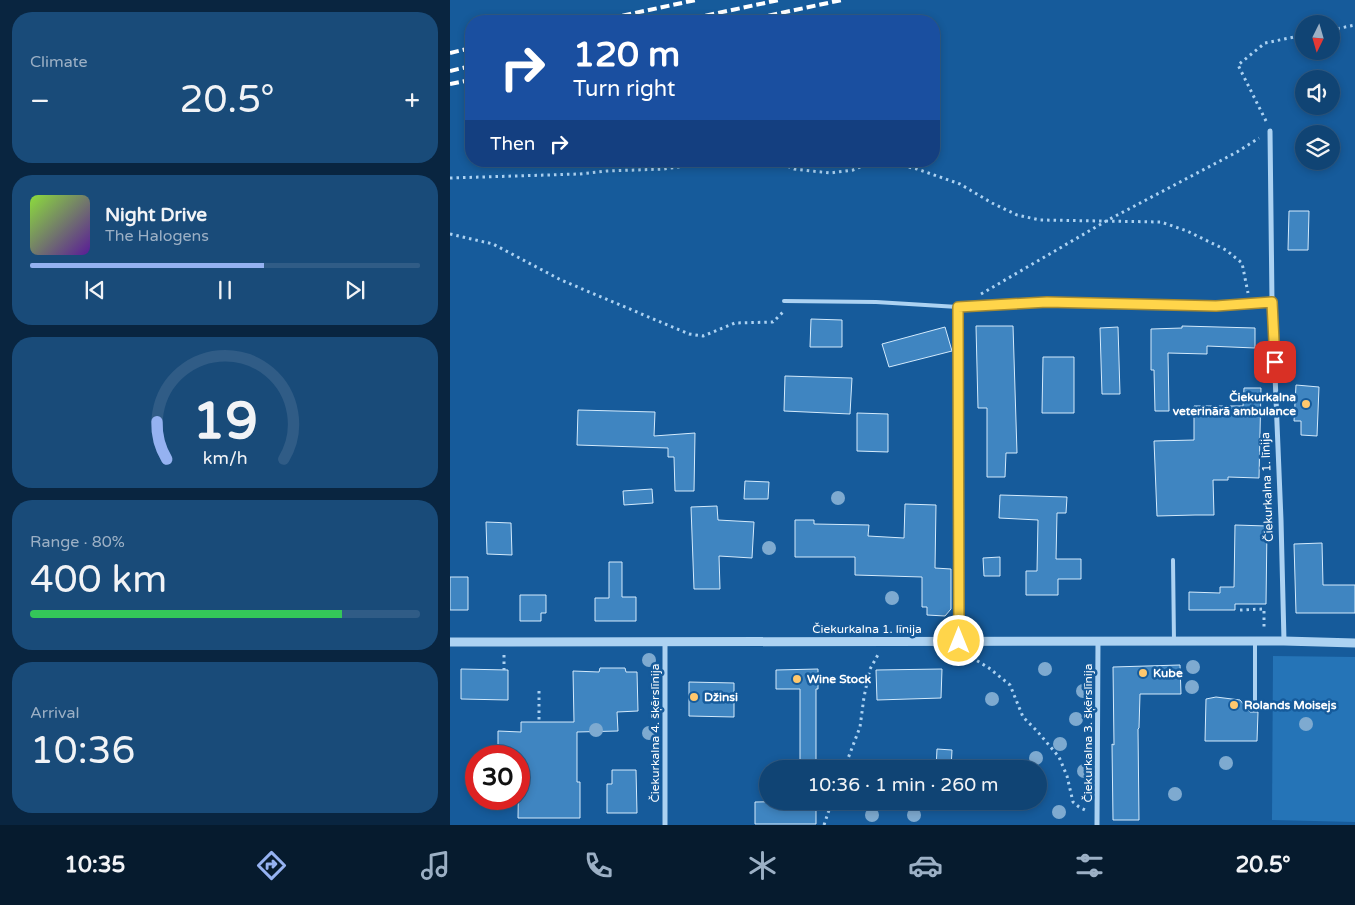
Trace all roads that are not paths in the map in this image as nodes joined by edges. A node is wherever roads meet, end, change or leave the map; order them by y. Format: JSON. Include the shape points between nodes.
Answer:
{"nodes":[{"id":1,"x":1270,"y":130,"type":"road end"},
{"id":2,"x":784,"y":301,"type":"dead end"},
{"id":3,"x":1272,"y":302,"type":"junction"},
{"id":4,"x":958,"y":307,"type":"junction"},
{"id":5,"x":1173,"y":560,"type":"dead end"},
{"id":6,"x":959,"y":641,"type":"junction"},
{"id":7,"x":1098,"y":641,"type":"junction"},
{"id":8,"x":1255,"y":641,"type":"junction"},
{"id":9,"x":1284,"y":641,"type":"junction"},
{"id":10,"x":450,"y":642,"type":"edge"},
{"id":11,"x":665,"y":642,"type":"junction"},
{"id":12,"x":1174,"y":642,"type":"junction"},
{"id":13,"x":1355,"y":643,"type":"edge"},
{"id":14,"x":1254,"y":703,"type":"dead end"},
{"id":15,"x":1097,"y":822,"type":"edge"},
{"id":16,"x":665,"y":825,"type":"edge"}],
"edges":[{"from":1,"to":3,"type":"street","name":"Čiekurkalna 1. līnija"},
{"from":2,"to":4,"type":"lane"},
{"from":3,"to":4,"type":"street","via":[[1216,306],[1047,302]]},
{"from":3,"to":9,"type":"street","name":"Čiekurkalna 1. līnija"},
{"from":4,"to":6,"type":"street"},
{"from":5,"to":12,"type":"lane"},
{"from":6,"to":7,"type":"street","name":"Čiekurkalna 1. līnija"},
{"from":6,"to":11,"type":"street","name":"Čiekurkalna 1. līnija"},
{"from":7,"to":12,"type":"street","name":"Čiekurkalna 1. līnija"},
{"from":7,"to":15,"type":"street","name":"Čiekurkalna 3. šķērslīnija"},
{"from":8,"to":9,"type":"street","name":"Čiekurkalna 1. līnija"},
{"from":8,"to":12,"type":"street","name":"Čiekurkalna 1. līnija"},
{"from":8,"to":14,"type":"lane"},
{"from":9,"to":13,"type":"street","name":"Čiekurkalna 1. līnija"},
{"from":10,"to":11,"type":"street","name":"Čiekurkalna 1. līnija"},
{"from":11,"to":16,"type":"street","name":"Čiekurkalna 4. šķērslīnija"}]}
